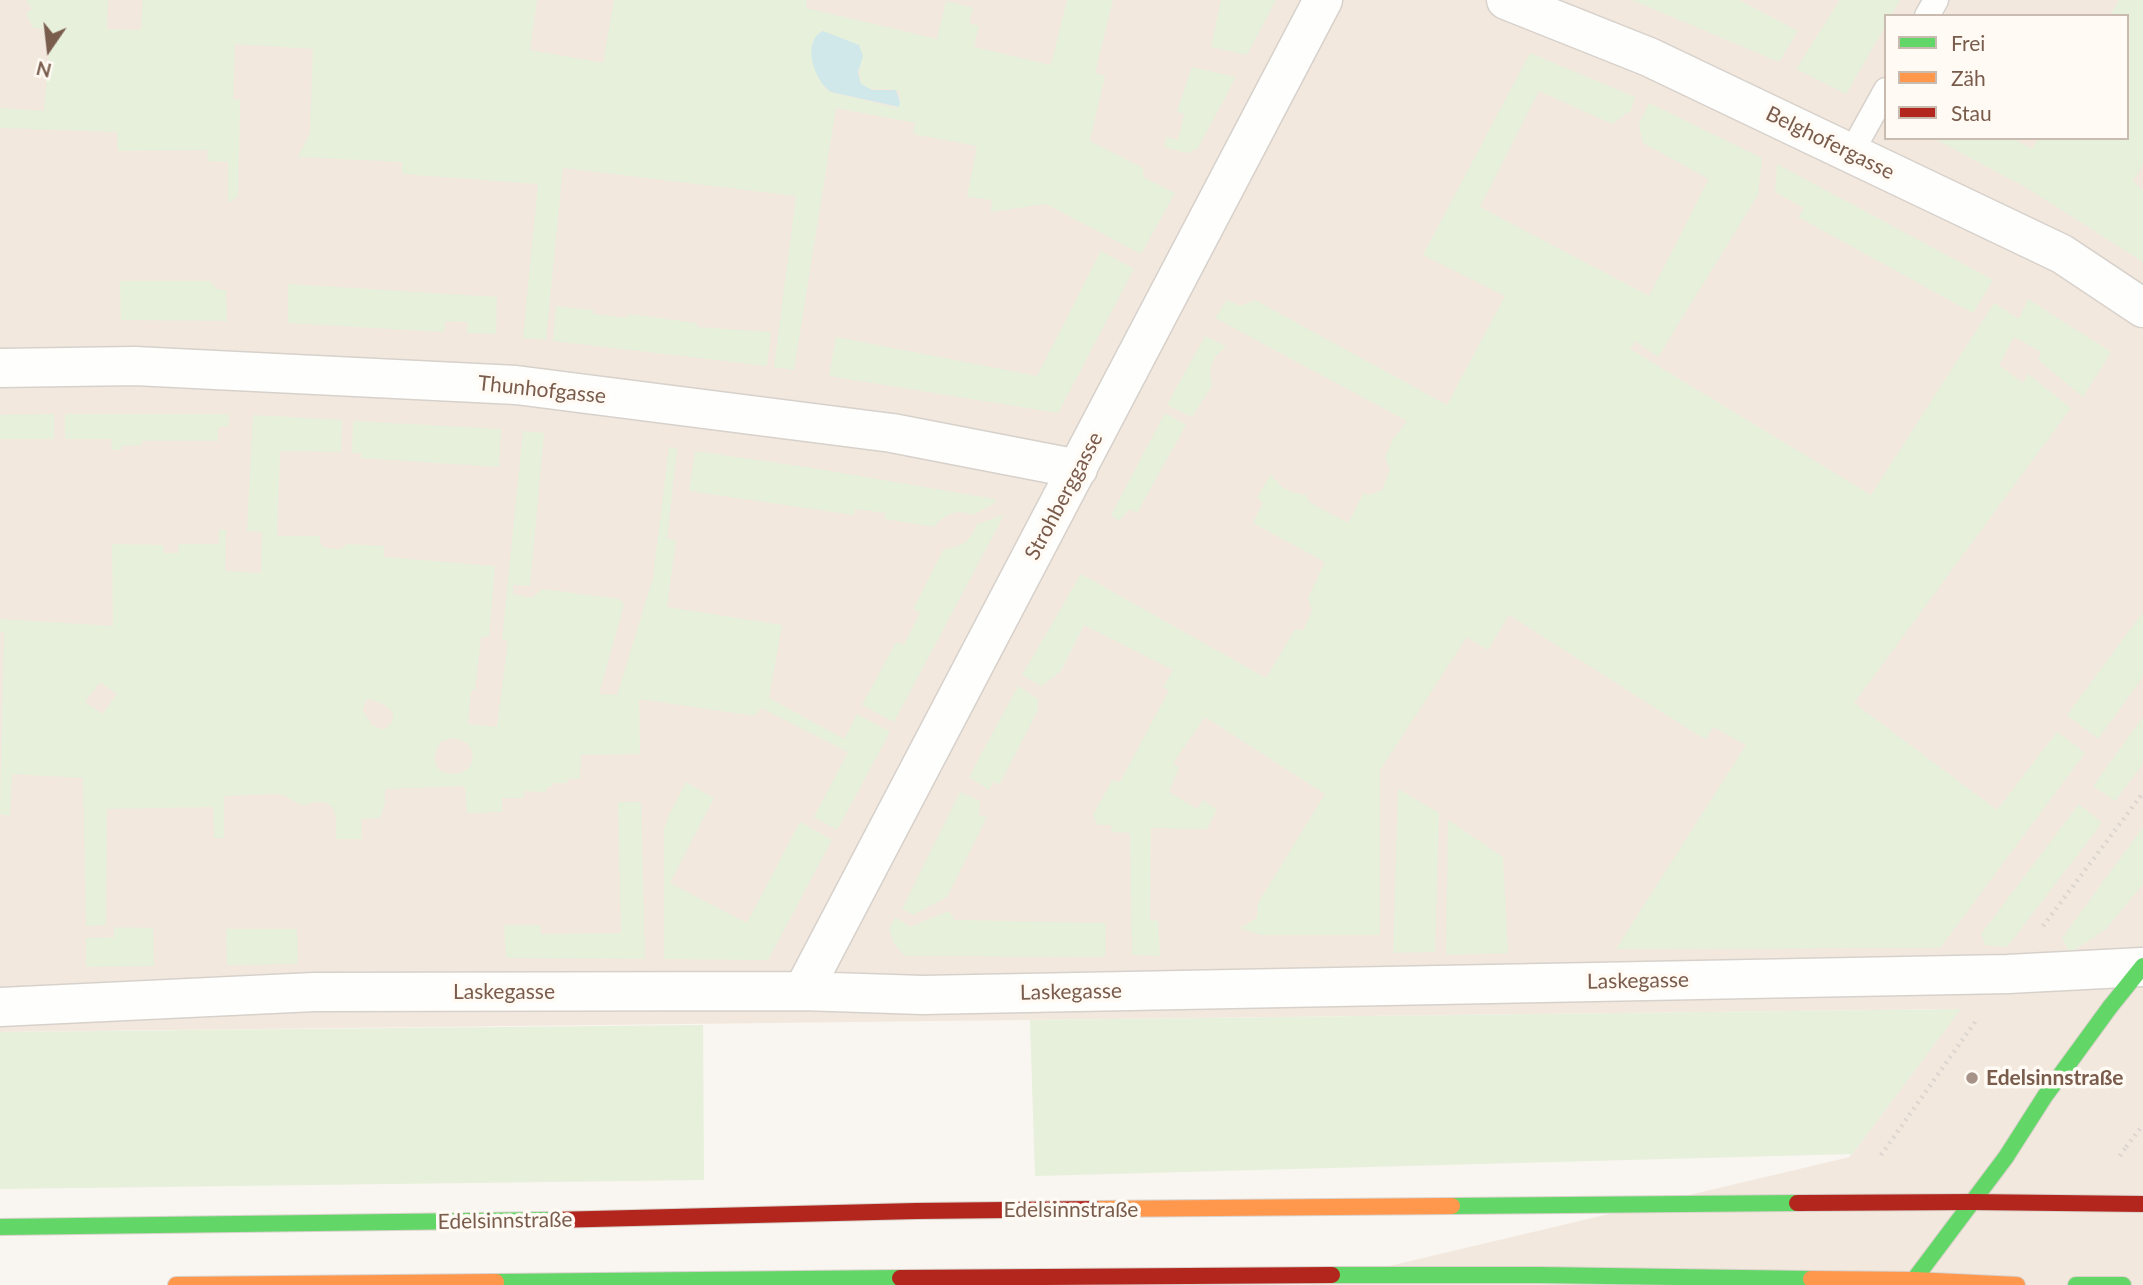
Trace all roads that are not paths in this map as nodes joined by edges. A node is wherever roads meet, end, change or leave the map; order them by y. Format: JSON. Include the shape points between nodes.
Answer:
{"nodes":[{"id":1,"x":1323,"y":0,"type":"edge"},
{"id":2,"x":1506,"y":0,"type":"edge"},
{"id":3,"x":1884,"y":94,"type":"edge"},
{"id":4,"x":1851,"y":153,"type":"junction"},
{"id":5,"x":2143,"y":308,"type":"edge"},
{"id":6,"x":0,"y":368,"type":"edge"},
{"id":7,"x":1078,"y":469,"type":"junction"},
{"id":8,"x":2143,"y":967,"type":"edge"},
{"id":9,"x":803,"y":991,"type":"junction"},
{"id":10,"x":0,"y":1007,"type":"edge"},
{"id":11,"x":1972,"y":1202,"type":"junction"},
{"id":12,"x":2143,"y":1204,"type":"edge"},
{"id":13,"x":0,"y":1227,"type":"edge"},
{"id":14,"x":1539,"y":1275,"type":"junction"},
{"id":15,"x":1363,"y":1280,"type":"edge"},
{"id":16,"x":1912,"y":1282,"type":"edge"},
{"id":17,"x":176,"y":1285,"type":"edge"},
{"id":18,"x":1554,"y":1285,"type":"edge"},
{"id":19,"x":2017,"y":1285,"type":"edge"},
{"id":20,"x":2076,"y":1285,"type":"edge"},
{"id":21,"x":2123,"y":1285,"type":"edge"}],
"edges":[{"from":1,"to":7,"type":"street","name":"Strohberggasse"},
{"from":2,"to":4,"type":"street","name":"Belghofergasse","via":[[1649,57]]},
{"from":3,"to":4,"type":"lane"},
{"from":4,"to":5,"type":"street","name":"Belghofergasse","via":[[2062,254]]},
{"from":6,"to":7,"type":"street","name":"Thunhofgasse","via":[[135,366],[516,385],[892,433]]},
{"from":7,"to":9,"type":"street","name":"Strohberggasse"},
{"from":8,"to":9,"type":"street","name":"Laskegasse","via":[[2008,974],[922,995]]},
{"from":8,"to":11,"type":"main road","bridge":true},
{"from":9,"to":10,"type":"street","name":"Laskegasse","via":[[314,992]]},
{"from":11,"to":12,"type":"main road","name":"Edelsinnstraße"},
{"from":11,"to":13,"type":"main road","name":"Edelsinnstraße","via":[[916,1211]]},
{"from":11,"to":16,"type":"main road"},
{"from":14,"to":15,"type":"main road"},
{"from":14,"to":16,"type":"main road"},
{"from":14,"to":18,"type":"main road"},
{"from":15,"to":17,"type":"main road"},
{"from":16,"to":19,"type":"main road"},
{"from":20,"to":21,"type":"main road"}]}
